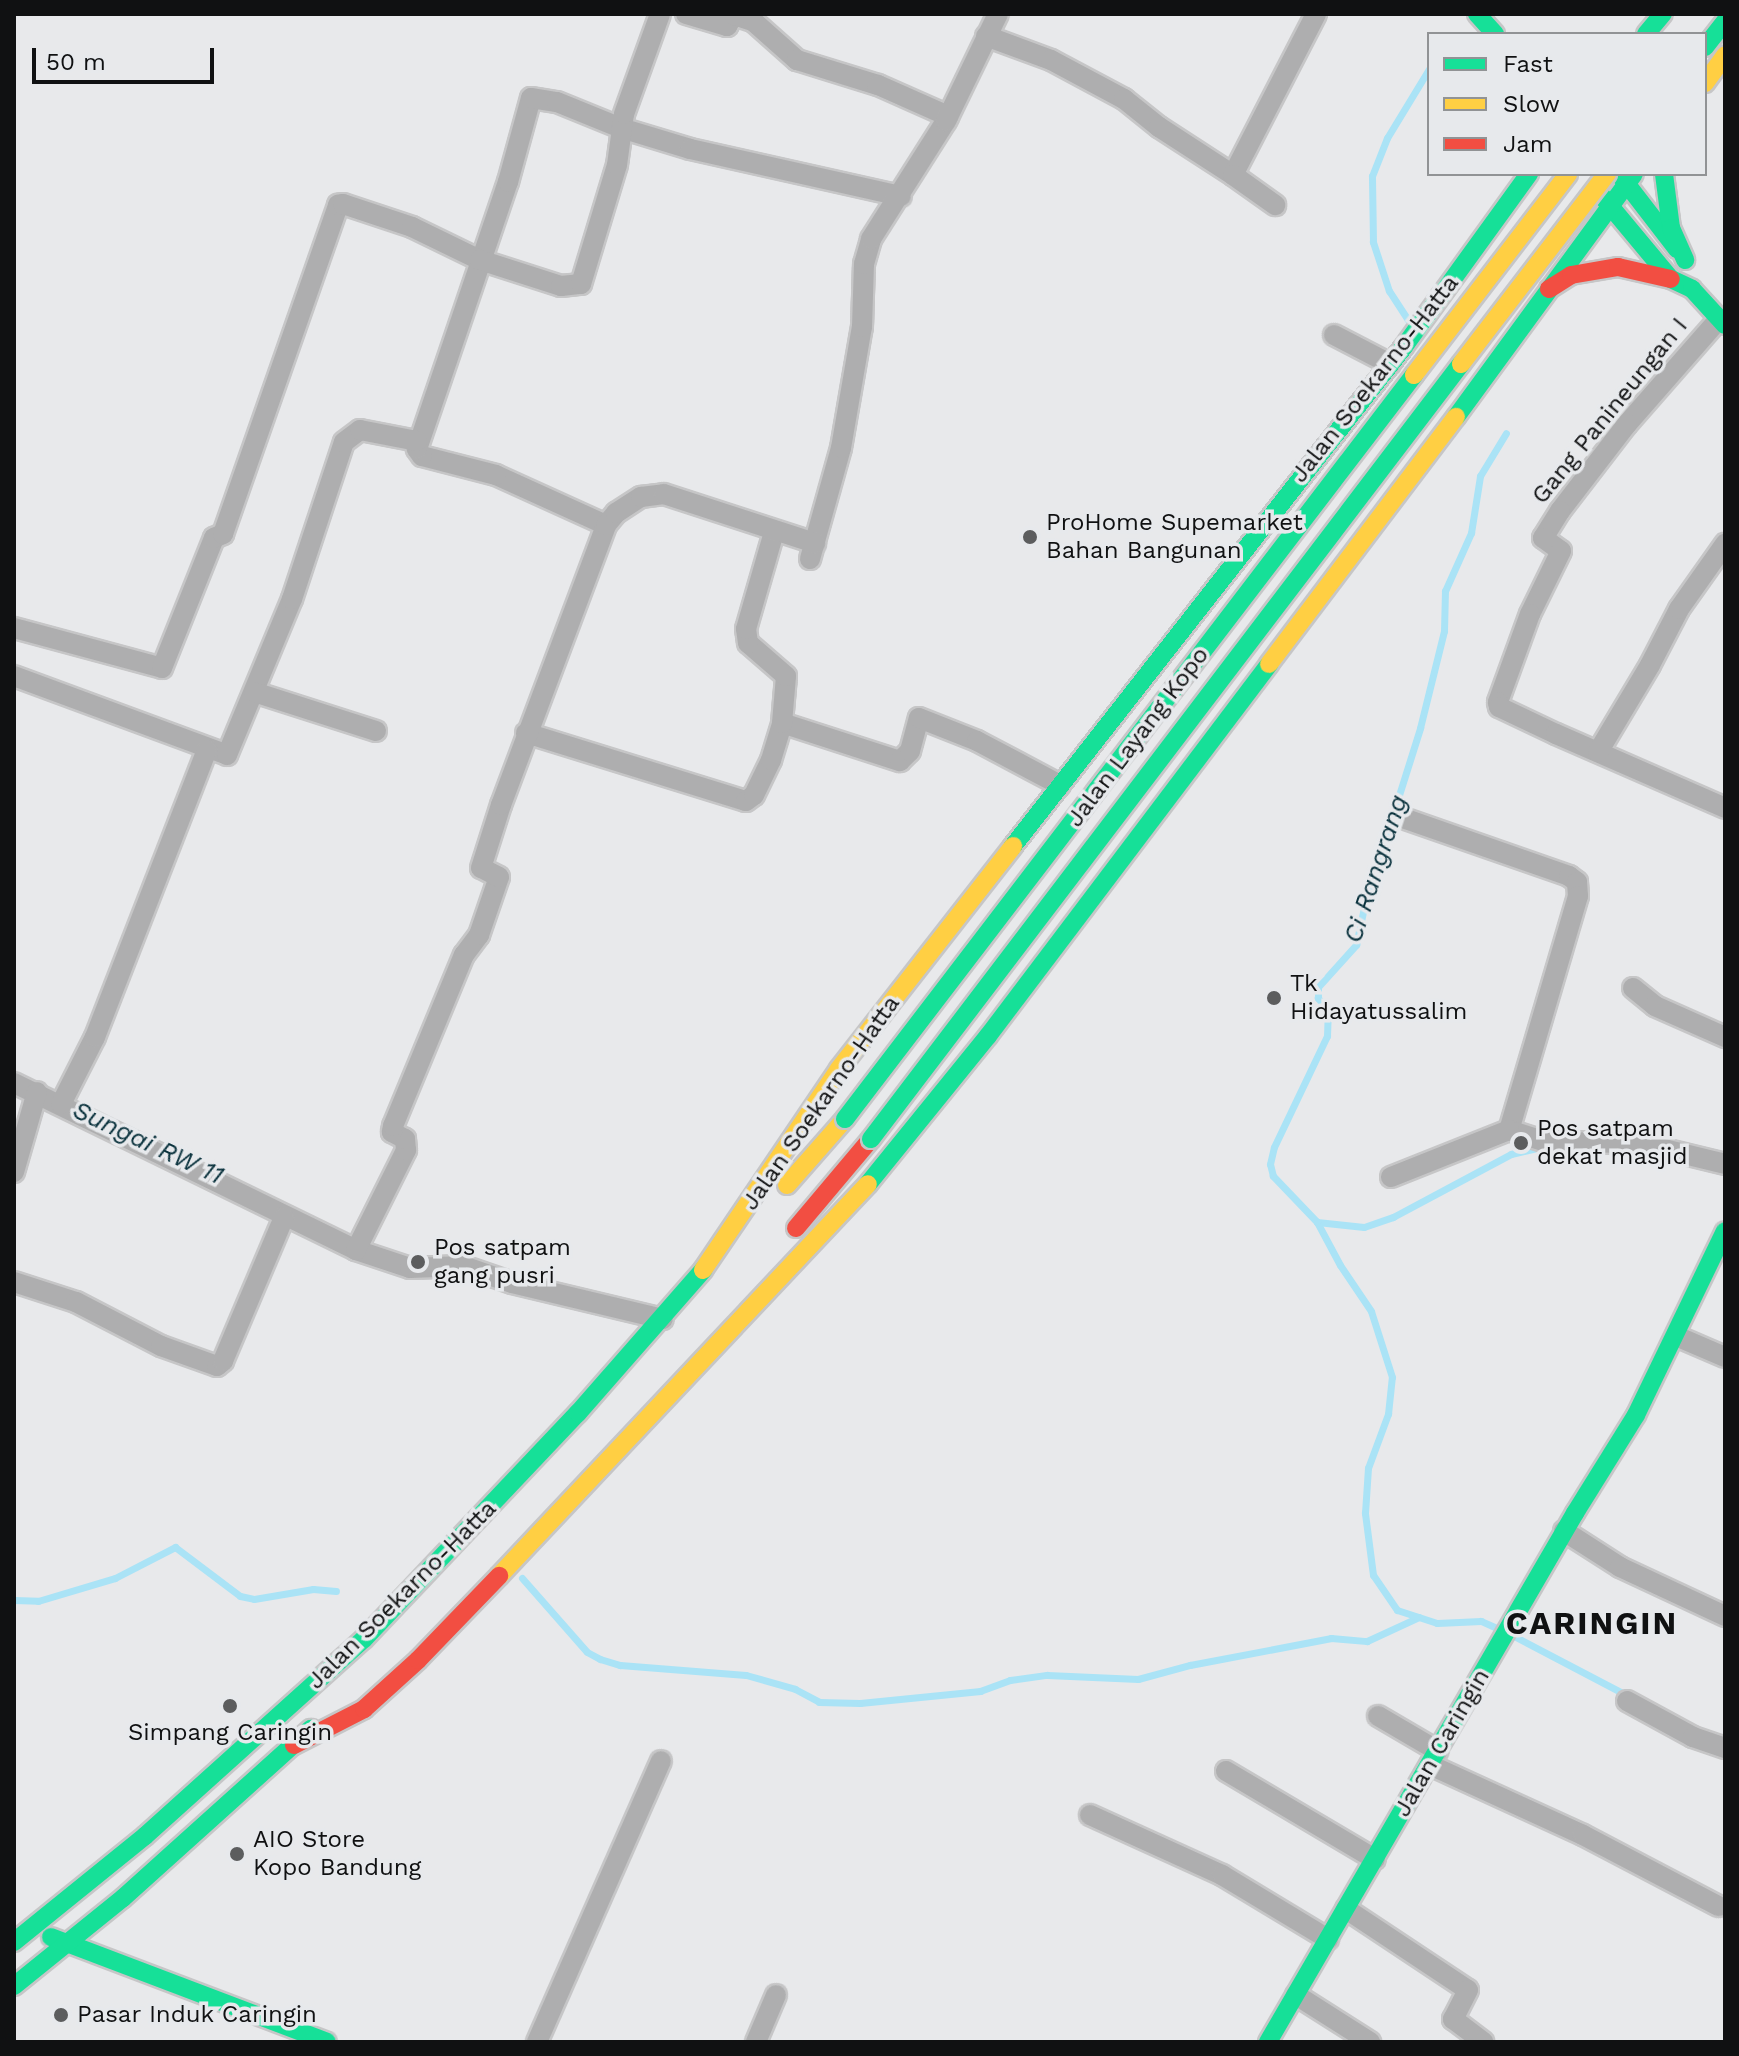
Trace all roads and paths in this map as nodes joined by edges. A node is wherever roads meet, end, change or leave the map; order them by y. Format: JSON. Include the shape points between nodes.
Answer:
{"nodes":[{"id":1,"x":660,"y":14,"type":"edge"},
{"id":2,"x":686,"y":14,"type":"edge"},
{"id":3,"x":998,"y":14,"type":"edge"},
{"id":4,"x":1316,"y":14,"type":"edge"},
{"id":5,"x":1477,"y":14,"type":"edge"},
{"id":6,"x":1663,"y":14,"type":"edge"},
{"id":7,"x":1725,"y":21,"type":"edge"},
{"id":8,"x":1492,"y":32,"type":"edge"},
{"id":9,"x":1648,"y":32,"type":"edge"},
{"id":10,"x":986,"y":36,"type":"junction"},
{"id":11,"x":1707,"y":44,"type":"edge"},
{"id":12,"x":1725,"y":55,"type":"edge"},
{"id":13,"x":1707,"y":80,"type":"edge"},
{"id":14,"x":948,"y":116,"type":"junction"},
{"id":15,"x":621,"y":128,"type":"junction"},
{"id":16,"x":1233,"y":175,"type":"junction"},
{"id":17,"x":1512,"y":176,"type":"edge"},
{"id":18,"x":1528,"y":176,"type":"edge"},
{"id":19,"x":1566,"y":176,"type":"edge"},
{"id":20,"x":1586,"y":176,"type":"edge"},
{"id":21,"x":1605,"y":176,"type":"edge"},
{"id":22,"x":1664,"y":176,"type":"edge"},
{"id":23,"x":1627,"y":177,"type":"edge"},
{"id":24,"x":904,"y":189,"type":"junction"},
{"id":25,"x":1275,"y":205,"type":"dead end"},
{"id":26,"x":1609,"y":207,"type":"junction"},
{"id":27,"x":1483,"y":237,"type":"junction"},
{"id":28,"x":480,"y":260,"type":"junction"},
{"id":29,"x":1685,"y":260,"type":"junction"},
{"id":30,"x":1671,"y":279,"type":"junction"},
{"id":31,"x":1692,"y":289,"type":"junction"},
{"id":32,"x":1544,"y":293,"type":"junction"},
{"id":33,"x":1722,"y":322,"type":"edge"},
{"id":34,"x":1334,"y":335,"type":"dead end"},
{"id":35,"x":1390,"y":364,"type":"junction"},
{"id":36,"x":1337,"y":429,"type":"junction"},
{"id":37,"x":417,"y":441,"type":"junction"},
{"id":38,"x":1410,"y":478,"type":"junction"},
{"id":39,"x":606,"y":525,"type":"junction"},
{"id":40,"x":774,"y":532,"type":"junction"},
{"id":41,"x":1725,"y":544,"type":"edge"},
{"id":42,"x":14,"y":628,"type":"edge"},
{"id":43,"x":14,"y":676,"type":"edge"},
{"id":44,"x":254,"y":692,"type":"junction"},
{"id":45,"x":782,"y":723,"type":"junction"},
{"id":46,"x":376,"y":731,"type":"dead end"},
{"id":47,"x":526,"y":733,"type":"junction"},
{"id":48,"x":207,"y":750,"type":"junction"},
{"id":49,"x":1598,"y":752,"type":"junction"},
{"id":50,"x":1060,"y":785,"type":"junction"},
{"id":51,"x":1725,"y":808,"type":"edge"},
{"id":52,"x":1400,"y":817,"type":"dead end"},
{"id":53,"x":1633,"y":988,"type":"dead end"},
{"id":54,"x":1725,"y":1037,"type":"edge"},
{"id":55,"x":14,"y":1083,"type":"edge"},
{"id":56,"x":37,"y":1092,"type":"junction"},
{"id":57,"x":61,"y":1104,"type":"junction"},
{"id":58,"x":1509,"y":1130,"type":"junction"},
{"id":59,"x":1725,"y":1164,"type":"edge"},
{"id":60,"x":14,"y":1172,"type":"edge"},
{"id":61,"x":1391,"y":1177,"type":"dead end"},
{"id":62,"x":284,"y":1217,"type":"junction"},
{"id":63,"x":1725,"y":1231,"type":"edge"},
{"id":64,"x":785,"y":1240,"type":"dead end"},
{"id":65,"x":356,"y":1250,"type":"junction"},
{"id":66,"x":14,"y":1282,"type":"edge"},
{"id":67,"x":692,"y":1286,"type":"junction"},
{"id":68,"x":724,"y":1309,"type":"dead end"},
{"id":69,"x":663,"y":1319,"type":"junction"},
{"id":70,"x":1676,"y":1336,"type":"junction"},
{"id":71,"x":1725,"y":1357,"type":"edge"},
{"id":72,"x":1564,"y":1531,"type":"junction"},
{"id":73,"x":1725,"y":1616,"type":"edge"},
{"id":74,"x":417,"y":1634,"type":"dead end"},
{"id":75,"x":353,"y":1692,"type":"dead end"},
{"id":76,"x":1627,"y":1701,"type":"dead end"},
{"id":77,"x":1378,"y":1716,"type":"dead end"},
{"id":78,"x":294,"y":1745,"type":"junction"},
{"id":79,"x":1725,"y":1748,"type":"edge"},
{"id":80,"x":1434,"y":1758,"type":"junction"},
{"id":81,"x":661,"y":1761,"type":"dead end"},
{"id":82,"x":1226,"y":1771,"type":"dead end"},
{"id":83,"x":1090,"y":1815,"type":"dead end"},
{"id":84,"x":1375,"y":1859,"type":"junction"},
{"id":85,"x":1718,"y":1906,"type":"dead end"},
{"id":86,"x":1346,"y":1909,"type":"junction"},
{"id":87,"x":22,"y":1926,"type":"edge"},
{"id":88,"x":1328,"y":1939,"type":"junction"},
{"id":89,"x":14,"y":1942,"type":"edge"},
{"id":90,"x":68,"y":1944,"type":"junction"},
{"id":91,"x":14,"y":1986,"type":"edge"},
{"id":92,"x":776,"y":1995,"type":"dead end"},
{"id":93,"x":1296,"y":1995,"type":"junction"},
{"id":94,"x":327,"y":2042,"type":"edge"},
{"id":95,"x":537,"y":2042,"type":"edge"},
{"id":96,"x":756,"y":2042,"type":"edge"},
{"id":97,"x":1268,"y":2042,"type":"edge"},
{"id":98,"x":1370,"y":2042,"type":"edge"},
{"id":99,"x":1483,"y":2042,"type":"edge"}],
"edges":[{"from":1,"to":15,"type":"street"},
{"from":2,"to":14,"type":"street","via":[[727,26],[734,15],[753,21],[797,60],[878,85]]},
{"from":3,"to":10,"type":"street"},
{"from":4,"to":16,"type":"street"},
{"from":5,"to":8,"type":"main road"},
{"from":6,"to":9,"type":"main road"},
{"from":7,"to":11,"type":"main road"},
{"from":10,"to":14,"type":"street"},
{"from":10,"to":16,"type":"street","via":[[1051,60],[1124,99]]},
{"from":12,"to":13,"type":"main road"},
{"from":14,"to":24,"type":"street"},
{"from":15,"to":24,"type":"street","via":[[717,156]]},
{"from":15,"to":28,"type":"street","via":[[557,102],[531,98]]},
{"from":15,"to":28,"type":"street","via":[[617,165],[581,284],[561,286]]},
{"from":16,"to":25,"type":"street"},
{"from":17,"to":27,"type":"main road"},
{"from":18,"to":27,"type":"main road","name":"Jalan Soekarno-Hatta"},
{"from":19,"to":67,"type":"main road","name":"Jalan Layang Kopo","bridge":true,"via":[[845,1119]]},
{"from":20,"to":26,"type":"main road"},
{"from":21,"to":64,"type":"main road","name":"Jalan Layang Kopo","bridge":true,"via":[[871,1139]]},
{"from":22,"to":29,"type":"main road","via":[[1671,228]]},
{"from":23,"to":26,"type":"main road","name":"Jalan Soekarno-Hatta"},
{"from":23,"to":29,"type":"main road"},
{"from":24,"to":40,"type":"street","via":[[871,239],[864,264],[859,346],[841,448],[813,551]]},
{"from":26,"to":30,"type":"main road"},
{"from":26,"to":32,"type":"main road","name":"Jalan Soekarno-Hatta"},
{"from":27,"to":35,"type":"main road","name":"Jalan Soekarno-Hatta"},
{"from":28,"to":37,"type":"street"},
{"from":28,"to":42,"type":"street","via":[[412,227],[338,205],[223,534],[214,538],[162,668]]},
{"from":29,"to":31,"type":"main road"},
{"from":30,"to":31,"type":"main road"},
{"from":30,"to":32,"type":"main road","via":[[1637,269],[1597,269],[1571,275]]},
{"from":31,"to":33,"type":"main road"},
{"from":32,"to":38,"type":"main road","name":"Jalan Soekarno-Hatta"},
{"from":33,"to":49,"type":"street","name":"Gang Panineungan I","via":[[1627,424],[1543,538],[1561,551],[1530,614],[1499,707]]},
{"from":34,"to":35,"type":"street"},
{"from":35,"to":36,"type":"main road","name":"Jalan Soekarno-Hatta"},
{"from":36,"to":38,"type":"main road","via":[[1356,413],[1393,414],[1416,442]]},
{"from":36,"to":50,"type":"main road","name":"Jalan Soekarno-Hatta"},
{"from":37,"to":39,"type":"street","via":[[422,456],[496,475]]},
{"from":37,"to":44,"type":"street","via":[[360,430],[344,442],[292,599]]},
{"from":38,"to":78,"type":"main road","name":"Jalan Soekarno-Hatta","via":[[988,1036],[859,1196],[418,1660],[364,1709]]},
{"from":39,"to":40,"type":"street","via":[[641,497],[664,494]]},
{"from":39,"to":47,"type":"street"},
{"from":40,"to":45,"type":"street","via":[[746,629],[748,643],[786,676]]},
{"from":41,"to":49,"type":"street","via":[[1679,609]]},
{"from":43,"to":48,"type":"street"},
{"from":44,"to":46,"type":"street"},
{"from":44,"to":48,"type":"street","via":[[227,755]]},
{"from":45,"to":47,"type":"street","via":[[771,760],[746,801]]},
{"from":45,"to":50,"type":"street","via":[[900,761],[910,751],[919,718],[977,741]]},
{"from":47,"to":65,"type":"street","via":[[481,868],[499,877],[479,935],[464,955],[393,1126],[392,1132],[405,1139],[406,1150]]},
{"from":48,"to":57,"type":"street","via":[[95,1037]]},
{"from":49,"to":51,"type":"street"},
{"from":50,"to":67,"type":"main road","name":"Jalan Soekarno-Hatta","via":[[839,1069]]},
{"from":52,"to":58,"type":"street","via":[[1577,882],[1578,896]]},
{"from":53,"to":54,"type":"street","via":[[1655,1006]]},
{"from":55,"to":56,"type":"street"},
{"from":56,"to":57,"type":"street"},
{"from":56,"to":60,"type":"street"},
{"from":57,"to":62,"type":"street"},
{"from":58,"to":59,"type":"street","via":[[1545,1142],[1639,1143]]},
{"from":58,"to":61,"type":"street"},
{"from":62,"to":65,"type":"street"},
{"from":62,"to":66,"type":"street","via":[[217,1366],[161,1346],[76,1302]]},
{"from":63,"to":70,"type":"main road","name":"Jalan Caringin"},
{"from":65,"to":69,"type":"street","via":[[410,1268],[463,1266]]},
{"from":67,"to":69,"type":"main road","name":"Jalan Soekarno-Hatta"},
{"from":68,"to":74,"type":"main road","name":"Jalan Soekarno-Hatta","via":[[524,1528]]},
{"from":69,"to":87,"type":"main road","name":"Jalan Soekarno-Hatta","via":[[364,1639],[176,1810]]},
{"from":70,"to":71,"type":"street"},
{"from":70,"to":72,"type":"main road","name":"Jalan Caringin","via":[[1636,1415]]},
{"from":72,"to":73,"type":"street","via":[[1620,1567]]},
{"from":72,"to":80,"type":"main road","name":"Jalan Caringin"},
{"from":75,"to":78,"type":"main road","name":"Jalan Soekarno-Hatta"},
{"from":76,"to":79,"type":"street"},
{"from":77,"to":80,"type":"street"},
{"from":78,"to":90,"type":"main road","name":"Jalan Soekarno-Hatta"},
{"from":80,"to":84,"type":"main road","name":"Jalan Caringin"},
{"from":80,"to":85,"type":"street"},
{"from":81,"to":95,"type":"street"},
{"from":82,"to":84,"type":"street"},
{"from":83,"to":88,"type":"street","via":[[1222,1875]]},
{"from":84,"to":86,"type":"main road","name":"Jalan Caringin"},
{"from":86,"to":88,"type":"main road","name":"Jalan Caringin"},
{"from":86,"to":99,"type":"street","via":[[1468,1990],[1453,2019]]},
{"from":87,"to":89,"type":"main road","name":"Jalan Soekarno-Hatta"},
{"from":87,"to":90,"type":"main road"},
{"from":88,"to":93,"type":"main road","name":"Jalan Caringin"},
{"from":90,"to":91,"type":"main road","name":"Jalan Soekarno-Hatta"},
{"from":90,"to":94,"type":"main road"},
{"from":92,"to":96,"type":"street"},
{"from":93,"to":97,"type":"main road","name":"Jalan Caringin"},
{"from":93,"to":98,"type":"street"}]}
